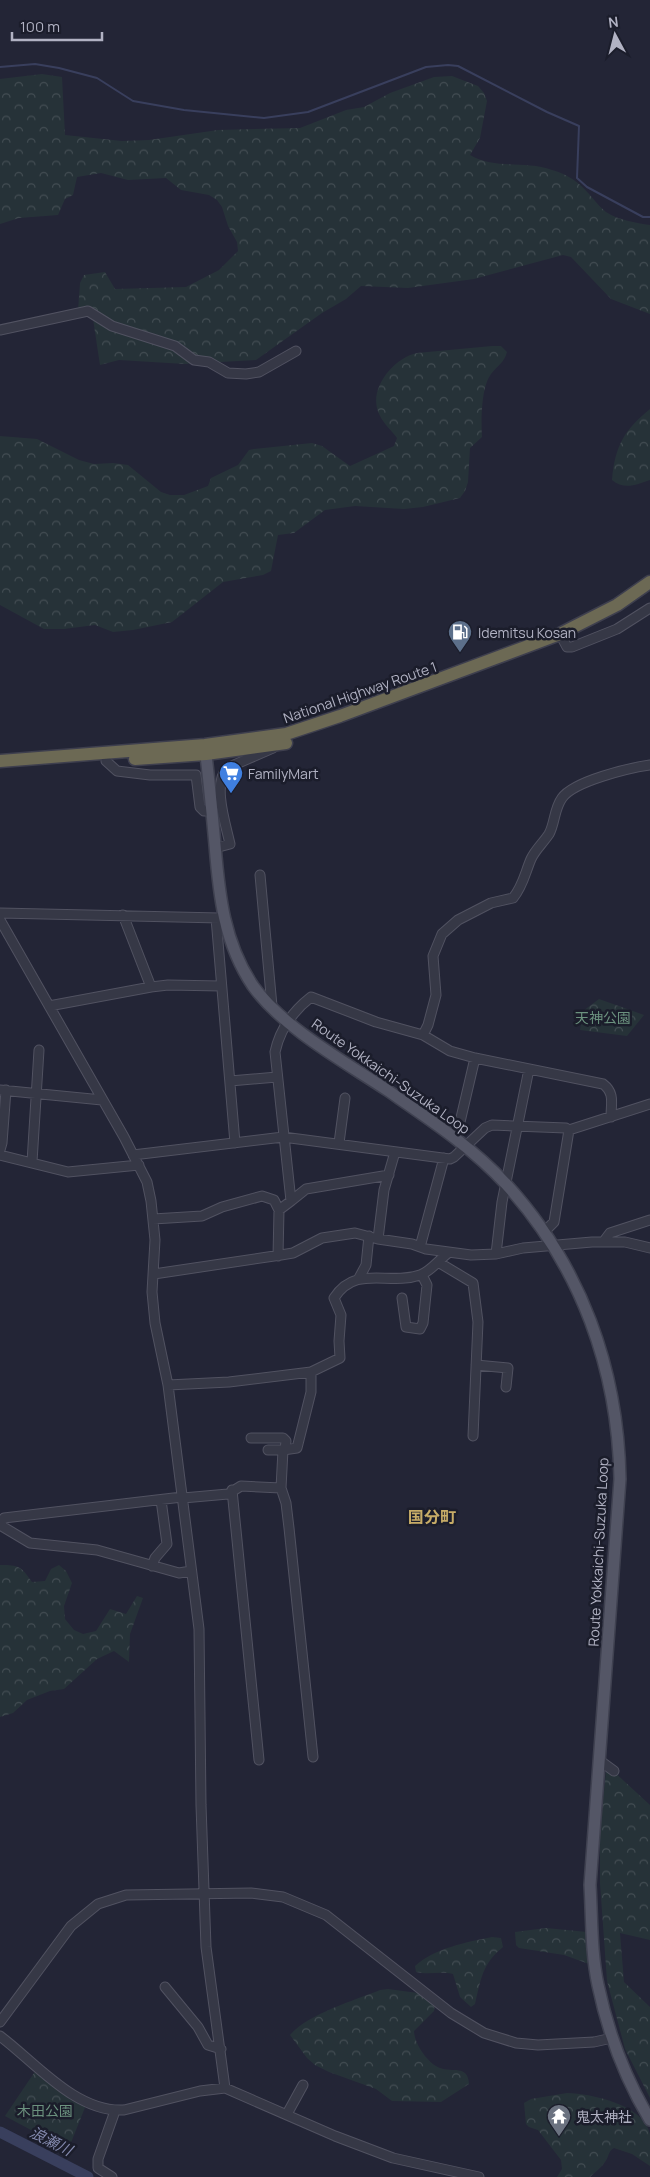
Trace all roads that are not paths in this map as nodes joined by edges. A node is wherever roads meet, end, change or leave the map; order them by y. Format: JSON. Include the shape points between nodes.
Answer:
{"nodes":[{"id":1,"x":0,"y":330,"type":"edge"},
{"id":2,"x":296,"y":351,"type":"dead end"},
{"id":3,"x":650,"y":582,"type":"edge"},
{"id":4,"x":650,"y":593,"type":"edge"},
{"id":5,"x":650,"y":608,"type":"edge"},
{"id":6,"x":562,"y":638,"type":"junction"},
{"id":7,"x":304,"y":733,"type":"junction"},
{"id":8,"x":287,"y":742,"type":"junction"},
{"id":9,"x":206,"y":750,"type":"junction"},
{"id":10,"x":164,"y":757,"type":"junction"},
{"id":11,"x":0,"y":761,"type":"edge"},
{"id":12,"x":106,"y":761,"type":"junction"},
{"id":13,"x":650,"y":765,"type":"edge"},
{"id":14,"x":0,"y":770,"type":"edge"},
{"id":15,"x":163,"y":775,"type":"junction"},
{"id":16,"x":212,"y":811,"type":"junction"},
{"id":17,"x":215,"y":848,"type":"junction"},
{"id":18,"x":260,"y":875,"type":"dead end"},
{"id":19,"x":0,"y":913,"type":"edge"},
{"id":20,"x":123,"y":915,"type":"junction"},
{"id":21,"x":220,"y":918,"type":"junction"},
{"id":22,"x":0,"y":920,"type":"edge"},
{"id":23,"x":221,"y":986,"type":"junction"},
{"id":24,"x":151,"y":987,"type":"junction"},
{"id":25,"x":49,"y":1006,"type":"junction"},
{"id":26,"x":272,"y":1006,"type":"junction"},
{"id":27,"x":288,"y":1022,"type":"junction"},
{"id":28,"x":423,"y":1035,"type":"junction"},
{"id":29,"x":39,"y":1050,"type":"dead end"},
{"id":30,"x":475,"y":1058,"type":"junction"},
{"id":31,"x":530,"y":1069,"type":"junction"},
{"id":32,"x":277,"y":1077,"type":"junction"},
{"id":33,"x":230,"y":1080,"type":"junction"},
{"id":34,"x":3,"y":1090,"type":"edge"},
{"id":35,"x":36,"y":1093,"type":"junction"},
{"id":36,"x":345,"y":1098,"type":"dead end"},
{"id":37,"x":102,"y":1100,"type":"junction"},
{"id":38,"x":650,"y":1104,"type":"edge"},
{"id":39,"x":611,"y":1117,"type":"junction"},
{"id":40,"x":518,"y":1126,"type":"junction"},
{"id":41,"x":569,"y":1130,"type":"junction"},
{"id":42,"x":283,"y":1137,"type":"junction"},
{"id":43,"x":456,"y":1139,"type":"junction"},
{"id":44,"x":235,"y":1143,"type":"junction"},
{"id":45,"x":339,"y":1143,"type":"junction"},
{"id":46,"x":466,"y":1146,"type":"junction"},
{"id":47,"x":0,"y":1150,"type":"edge"},
{"id":48,"x":395,"y":1152,"type":"junction"},
{"id":49,"x":0,"y":1154,"type":"edge"},
{"id":50,"x":133,"y":1155,"type":"junction"},
{"id":51,"x":444,"y":1158,"type":"junction"},
{"id":52,"x":32,"y":1162,"type":"junction"},
{"id":53,"x":139,"y":1165,"type":"junction"},
{"id":54,"x":388,"y":1175,"type":"junction"},
{"id":55,"x":376,"y":1179,"type":"junction"},
{"id":56,"x":506,"y":1184,"type":"junction"},
{"id":57,"x":384,"y":1190,"type":"junction"},
{"id":58,"x":291,"y":1201,"type":"junction"},
{"id":59,"x":279,"y":1210,"type":"junction"},
{"id":60,"x":153,"y":1220,"type":"junction"},
{"id":61,"x":650,"y":1220,"type":"edge"},
{"id":62,"x":544,"y":1232,"type":"junction"},
{"id":63,"x":369,"y":1236,"type":"junction"},
{"id":64,"x":378,"y":1239,"type":"junction"},
{"id":65,"x":604,"y":1241,"type":"junction"},
{"id":66,"x":552,"y":1244,"type":"junction"},
{"id":67,"x":420,"y":1247,"type":"junction"},
{"id":68,"x":650,"y":1248,"type":"edge"},
{"id":69,"x":448,"y":1253,"type":"junction"},
{"id":70,"x":496,"y":1254,"type":"junction"},
{"id":71,"x":278,"y":1256,"type":"junction"},
{"id":72,"x":438,"y":1262,"type":"junction"},
{"id":73,"x":154,"y":1274,"type":"junction"},
{"id":74,"x":422,"y":1275,"type":"junction"},
{"id":75,"x":359,"y":1278,"type":"junction"},
{"id":76,"x":402,"y":1298,"type":"dead end"},
{"id":77,"x":476,"y":1365,"type":"junction"},
{"id":78,"x":311,"y":1372,"type":"junction"},
{"id":79,"x":168,"y":1385,"type":"junction"},
{"id":80,"x":506,"y":1387,"type":"dead end"},
{"id":81,"x":472,"y":1436,"type":"dead end"},
{"id":82,"x":251,"y":1438,"type":"dead end"},
{"id":83,"x":268,"y":1450,"type":"dead end"},
{"id":84,"x":284,"y":1450,"type":"junction"},
{"id":85,"x":281,"y":1488,"type":"junction"},
{"id":86,"x":232,"y":1490,"type":"junction"},
{"id":87,"x":182,"y":1498,"type":"junction"},
{"id":88,"x":161,"y":1500,"type":"junction"},
{"id":89,"x":0,"y":1525,"type":"edge"},
{"id":90,"x":152,"y":1566,"type":"junction"},
{"id":91,"x":191,"y":1571,"type":"junction"},
{"id":92,"x":313,"y":1757,"type":"dead end"},
{"id":93,"x":259,"y":1760,"type":"dead end"},
{"id":94,"x":599,"y":1760,"type":"junction"},
{"id":95,"x":614,"y":1770,"type":"dead end"},
{"id":96,"x":204,"y":1894,"type":"junction"},
{"id":97,"x":165,"y":1987,"type":"dead end"},
{"id":98,"x":0,"y":2022,"type":"edge"},
{"id":99,"x":0,"y":2036,"type":"edge"},
{"id":100,"x":612,"y":2038,"type":"junction"},
{"id":101,"x":221,"y":2050,"type":"junction"},
{"id":102,"x":304,"y":2085,"type":"dead end"},
{"id":103,"x":225,"y":2088,"type":"junction"},
{"id":104,"x":115,"y":2111,"type":"junction"},
{"id":105,"x":287,"y":2114,"type":"junction"},
{"id":106,"x":650,"y":2120,"type":"edge"},
{"id":107,"x":112,"y":2177,"type":"edge"},
{"id":108,"x":479,"y":2177,"type":"edge"}],
"edges":[{"from":1,"to":2,"type":"street","via":[[88,311],[112,326],[175,346],[194,360],[208,362],[228,372],[246,374],[269,368]]},
{"from":3,"to":6,"type":"highway","name":"National Highway Route 1"},
{"from":4,"to":6,"type":"highway","name":"National Highway Route 1","via":[[600,625]]},
{"from":5,"to":6,"type":"street","via":[[617,629],[572,647],[567,647]]},
{"from":6,"to":7,"type":"highway","name":"National Highway Route 1"},
{"from":7,"to":8,"type":"highway","name":"National Highway Route 1"},
{"from":7,"to":9,"type":"highway","name":"National Highway Route 1"},
{"from":8,"to":9,"type":"highway","name":"National Highway Route 1"},
{"from":8,"to":17,"type":"street","via":[[226,768],[222,773],[223,811],[230,844]]},
{"from":9,"to":10,"type":"highway","name":"National Highway Route 1"},
{"from":9,"to":11,"type":"highway","name":"National Highway Route 1"},
{"from":9,"to":16,"type":"main road","name":"Route Yokkaichi-Suzuka Loop"},
{"from":10,"to":12,"type":"highway","name":"National Highway Route 1"},
{"from":10,"to":15,"type":"street"},
{"from":12,"to":14,"type":"highway","name":"National Highway Route 1"},
{"from":12,"to":15,"type":"street","via":[[117,771]]},
{"from":13,"to":28,"type":"street","via":[[614,772],[567,792],[558,804],[550,832],[533,854],[525,879],[514,898],[491,903],[458,920],[442,934],[433,956],[436,995]]},
{"from":15,"to":16,"type":"street","via":[[196,775],[200,807],[204,811]]},
{"from":16,"to":17,"type":"main road","name":"Route Yokkaichi-Suzuka Loop"},
{"from":17,"to":21,"type":"main road","name":"Route Yokkaichi-Suzuka Loop"},
{"from":18,"to":26,"type":"street"},
{"from":19,"to":20,"type":"street"},
{"from":20,"to":21,"type":"street"},
{"from":20,"to":24,"type":"street"},
{"from":21,"to":23,"type":"street"},
{"from":21,"to":26,"type":"main road","name":"Route Yokkaichi-Suzuka Loop","via":[[254,986]]},
{"from":22,"to":25,"type":"street"},
{"from":23,"to":24,"type":"street"},
{"from":23,"to":33,"type":"street"},
{"from":24,"to":25,"type":"street"},
{"from":25,"to":37,"type":"street"},
{"from":26,"to":27,"type":"main road","name":"Route Yokkaichi-Suzuka Loop"},
{"from":27,"to":28,"type":"street","via":[[311,997],[376,1022]]},
{"from":27,"to":32,"type":"street","via":[[278,1038],[275,1052]]},
{"from":27,"to":43,"type":"main road","name":"Route Yokkaichi-Suzuka Loop"},
{"from":28,"to":30,"type":"street","via":[[450,1051]]},
{"from":29,"to":35,"type":"street"},
{"from":30,"to":31,"type":"street"},
{"from":30,"to":43,"type":"street"},
{"from":31,"to":39,"type":"street","via":[[603,1084],[612,1094]]},
{"from":31,"to":40,"type":"street"},
{"from":32,"to":33,"type":"street"},
{"from":32,"to":42,"type":"street"},
{"from":33,"to":44,"type":"street"},
{"from":34,"to":35,"type":"street"},
{"from":34,"to":47,"type":"street"},
{"from":35,"to":37,"type":"street"},
{"from":35,"to":52,"type":"street"},
{"from":36,"to":45,"type":"street"},
{"from":37,"to":50,"type":"street"},
{"from":38,"to":39,"type":"street"},
{"from":39,"to":41,"type":"street"},
{"from":40,"to":41,"type":"street"},
{"from":40,"to":46,"type":"street","via":[[489,1126]]},
{"from":40,"to":56,"type":"street"},
{"from":41,"to":62,"type":"street","via":[[554,1222]]},
{"from":42,"to":44,"type":"street"},
{"from":42,"to":45,"type":"street"},
{"from":42,"to":58,"type":"street"},
{"from":43,"to":46,"type":"main road","name":"Route Yokkaichi-Suzuka Loop"},
{"from":44,"to":50,"type":"street"},
{"from":45,"to":48,"type":"street"},
{"from":46,"to":51,"type":"street","via":[[454,1157]]},
{"from":46,"to":56,"type":"main road","name":"Route Yokkaichi-Suzuka Loop"},
{"from":48,"to":51,"type":"street"},
{"from":48,"to":54,"type":"street"},
{"from":49,"to":52,"type":"street"},
{"from":50,"to":53,"type":"street"},
{"from":51,"to":67,"type":"street"},
{"from":52,"to":53,"type":"street","via":[[68,1172]]},
{"from":53,"to":60,"type":"street","via":[[147,1182]]},
{"from":54,"to":55,"type":"street"},
{"from":54,"to":57,"type":"street"},
{"from":55,"to":57,"type":"street"},
{"from":55,"to":58,"type":"street","via":[[306,1189]]},
{"from":56,"to":62,"type":"main road","name":"Route Yokkaichi-Suzuka Loop"},
{"from":56,"to":70,"type":"street"},
{"from":57,"to":64,"type":"street"},
{"from":58,"to":59,"type":"street"},
{"from":59,"to":60,"type":"street","via":[[274,1200],[262,1196],[202,1216]]},
{"from":59,"to":71,"type":"street"},
{"from":60,"to":73,"type":"street"},
{"from":61,"to":65,"type":"street","via":[[610,1233]]},
{"from":62,"to":66,"type":"main road","name":"Route Yokkaichi-Suzuka Loop"},
{"from":63,"to":64,"type":"street"},
{"from":63,"to":71,"type":"street","via":[[355,1233],[322,1238],[293,1253]]},
{"from":63,"to":75,"type":"street","via":[[366,1265]]},
{"from":64,"to":67,"type":"street"},
{"from":65,"to":66,"type":"street"},
{"from":65,"to":68,"type":"street"},
{"from":66,"to":70,"type":"street"},
{"from":66,"to":94,"type":"main road","name":"Route Yokkaichi-Suzuka Loop","via":[[574,1282],[596,1332],[608,1374],[618,1431],[619,1506]]},
{"from":67,"to":69,"type":"street"},
{"from":69,"to":70,"type":"street"},
{"from":69,"to":72,"type":"street"},
{"from":71,"to":73,"type":"street"},
{"from":72,"to":74,"type":"street"},
{"from":72,"to":77,"type":"street","via":[[473,1283],[478,1322]]},
{"from":73,"to":79,"type":"street","via":[[154,1316]]},
{"from":74,"to":75,"type":"street"},
{"from":74,"to":76,"type":"street","via":[[427,1284],[424,1323],[420,1329],[406,1327]]},
{"from":75,"to":78,"type":"street","via":[[342,1288],[334,1298],[341,1315],[340,1358]]},
{"from":77,"to":80,"type":"street","via":[[508,1368]]},
{"from":77,"to":81,"type":"street"},
{"from":78,"to":79,"type":"street","via":[[230,1382]]},
{"from":78,"to":84,"type":"street","via":[[311,1392],[297,1448]]},
{"from":79,"to":87,"type":"street"},
{"from":82,"to":84,"type":"street","via":[[284,1438]]},
{"from":83,"to":84,"type":"street"},
{"from":84,"to":85,"type":"street"},
{"from":85,"to":86,"type":"street","via":[[241,1486]]},
{"from":85,"to":92,"type":"street","via":[[289,1528]]},
{"from":86,"to":87,"type":"street","via":[[228,1494]]},
{"from":86,"to":93,"type":"street"},
{"from":87,"to":88,"type":"street"},
{"from":87,"to":91,"type":"street"},
{"from":88,"to":89,"type":"street","via":[[4,1518]]},
{"from":88,"to":90,"type":"street","via":[[167,1544]]},
{"from":89,"to":90,"type":"street","via":[[30,1544],[97,1550]]},
{"from":90,"to":91,"type":"street","via":[[179,1572]]},
{"from":91,"to":96,"type":"street","via":[[199,1629]]},
{"from":94,"to":95,"type":"street"},
{"from":94,"to":100,"type":"main road","name":"Route Yokkaichi-Suzuka Loop","via":[[590,1885],[598,1983]]},
{"from":96,"to":98,"type":"street","via":[[126,1895],[98,1904],[71,1926]]},
{"from":96,"to":100,"type":"street","via":[[266,1894],[311,1907],[350,1932],[464,2024],[492,2037],[538,2045]]},
{"from":96,"to":101,"type":"street","via":[[206,1947]]},
{"from":97,"to":101,"type":"street","via":[[198,2027],[208,2045]]},
{"from":99,"to":104,"type":"street","via":[[72,2096]]},
{"from":100,"to":106,"type":"main road","name":"Route Yokkaichi-Suzuka Loop","via":[[622,2066]]},
{"from":101,"to":103,"type":"street"},
{"from":102,"to":105,"type":"street"},
{"from":103,"to":104,"type":"street"},
{"from":103,"to":105,"type":"street"},
{"from":104,"to":107,"type":"street","via":[[98,2159],[98,2168]]},
{"from":105,"to":108,"type":"street","via":[[393,2158]]}]}
